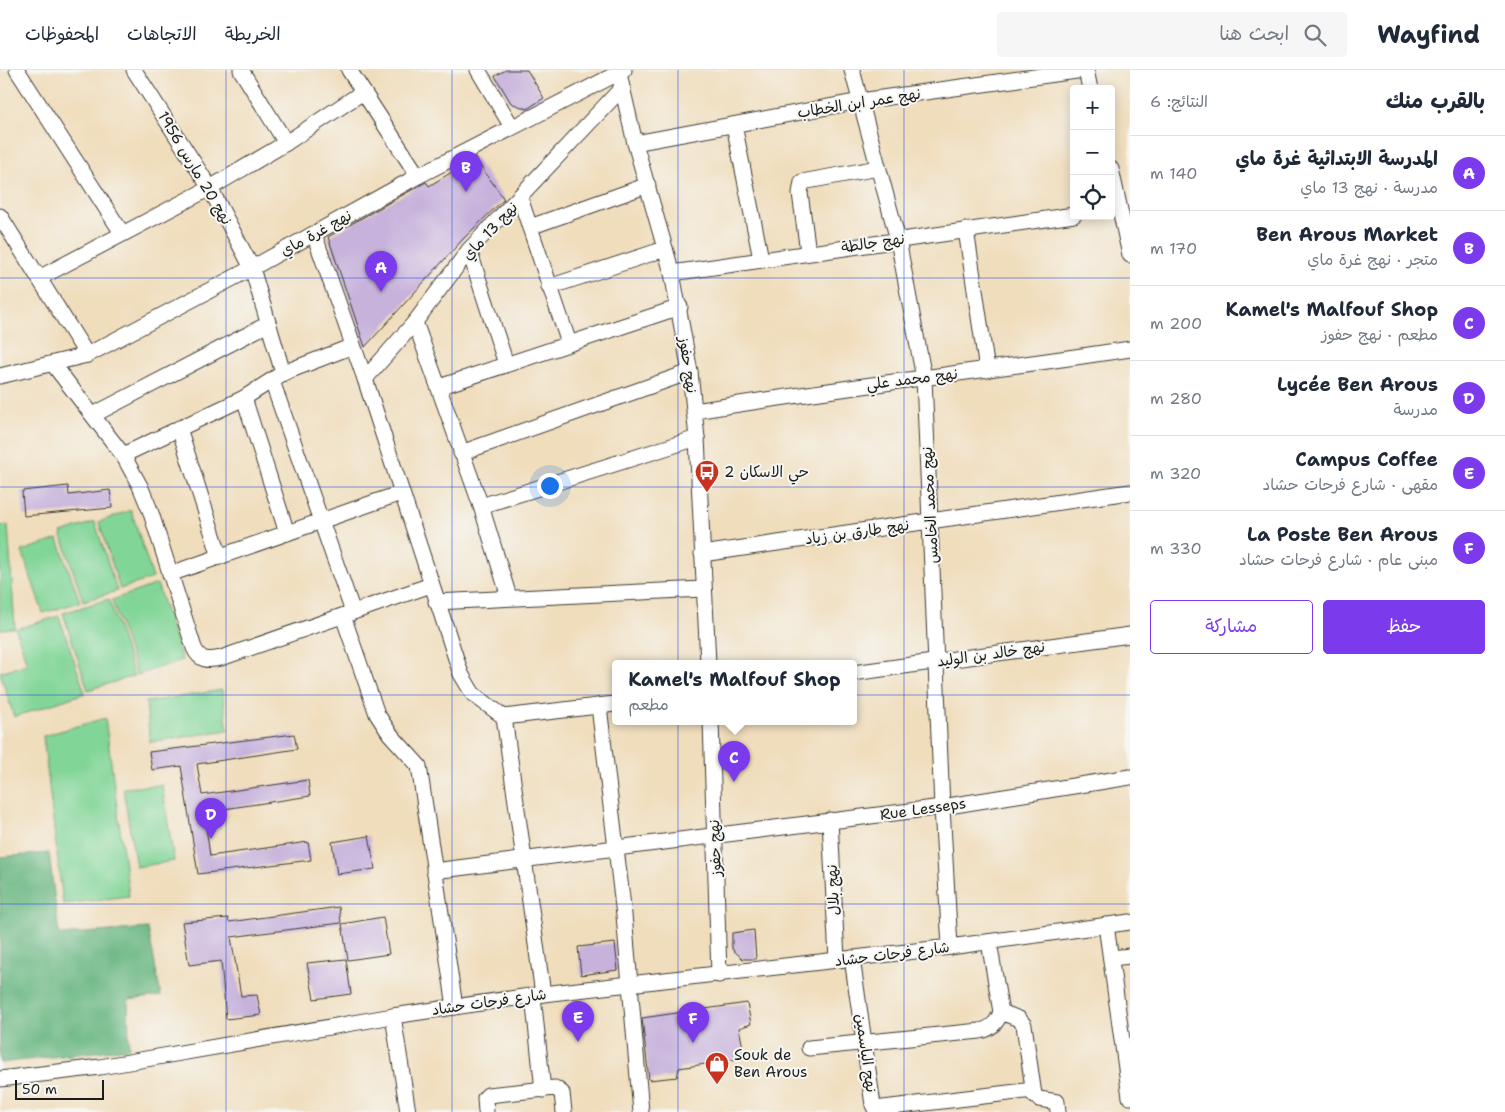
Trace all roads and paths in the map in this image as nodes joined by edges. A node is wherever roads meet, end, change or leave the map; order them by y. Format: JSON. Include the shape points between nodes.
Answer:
{"nodes":[{"id":1,"x":17,"y":70,"type":"edge"},
{"id":2,"x":134,"y":70,"type":"edge"},
{"id":3,"x":241,"y":70,"type":"edge"},
{"id":4,"x":349,"y":70,"type":"edge"},
{"id":5,"x":478,"y":70,"type":"edge"},
{"id":6,"x":852,"y":70,"type":"edge"},
{"id":7,"x":1085,"y":70,"type":"edge"},
{"id":8,"x":621,"y":78,"type":"edge"},
{"id":9,"x":1089,"y":85,"type":"edge"},
{"id":10,"x":363,"y":92,"type":"junction"},
{"id":11,"x":860,"y":101,"type":"junction"},
{"id":12,"x":734,"y":125,"type":"junction"},
{"id":13,"x":512,"y":127,"type":"junction"},
{"id":14,"x":286,"y":143,"type":"junction"},
{"id":15,"x":635,"y":143,"type":"junction"},
{"id":16,"x":878,"y":168,"type":"junction"},
{"id":17,"x":1113,"y":175,"type":"edge"},
{"id":18,"x":418,"y":176,"type":"junction"},
{"id":19,"x":648,"y":185,"type":"junction"},
{"id":20,"x":210,"y":188,"type":"junction"},
{"id":21,"x":520,"y":198,"type":"junction"},
{"id":22,"x":1121,"y":207,"type":"edge"},
{"id":23,"x":1070,"y":215,"type":"edge"},
{"id":24,"x":0,"y":216,"type":"edge"},
{"id":25,"x":530,"y":227,"type":"junction"},
{"id":26,"x":966,"y":230,"type":"junction"},
{"id":27,"x":122,"y":233,"type":"junction"},
{"id":28,"x":314,"y":234,"type":"junction"},
{"id":29,"x":898,"y":240,"type":"junction"},
{"id":30,"x":665,"y":249,"type":"junction"},
{"id":31,"x":469,"y":250,"type":"junction"},
{"id":32,"x":808,"y":252,"type":"junction"},
{"id":33,"x":1130,"y":255,"type":"edge"},
{"id":34,"x":761,"y":259,"type":"junction"},
{"id":35,"x":252,"y":268,"type":"junction"},
{"id":36,"x":672,"y":273,"type":"junction"},
{"id":37,"x":40,"y":278,"type":"junction"},
{"id":38,"x":549,"y":287,"type":"junction"},
{"id":39,"x":680,"y":307,"type":"junction"},
{"id":40,"x":415,"y":322,"type":"junction"},
{"id":41,"x":268,"y":324,"type":"junction"},
{"id":42,"x":568,"y":343,"type":"junction"},
{"id":43,"x":353,"y":346,"type":"junction"},
{"id":44,"x":1130,"y":349,"type":"edge"},
{"id":45,"x":87,"y":355,"type":"junction"},
{"id":46,"x":53,"y":364,"type":"junction"},
{"id":47,"x":506,"y":364,"type":"junction"},
{"id":48,"x":987,"y":370,"type":"junction"},
{"id":49,"x":690,"y":372,"type":"junction"},
{"id":50,"x":0,"y":376,"type":"edge"},
{"id":51,"x":278,"y":377,"type":"junction"},
{"id":52,"x":924,"y":378,"type":"junction"},
{"id":53,"x":365,"y":379,"type":"junction"},
{"id":54,"x":439,"y":387,"type":"junction"},
{"id":55,"x":244,"y":398,"type":"junction"},
{"id":56,"x":695,"y":410,"type":"junction"},
{"id":57,"x":93,"y":415,"type":"junction"},
{"id":58,"x":179,"y":428,"type":"junction"},
{"id":59,"x":697,"y":438,"type":"junction"},
{"id":60,"x":461,"y":453,"type":"junction"},
{"id":61,"x":123,"y":455,"type":"junction"},
{"id":62,"x":1130,"y":492,"type":"edge"},
{"id":63,"x":401,"y":493,"type":"junction"},
{"id":64,"x":481,"y":506,"type":"junction"},
{"id":65,"x":931,"y":521,"type":"junction"},
{"id":66,"x":321,"y":522,"type":"junction"},
{"id":67,"x":286,"y":533,"type":"junction"},
{"id":68,"x":702,"y":554,"type":"junction"},
{"id":69,"x":220,"y":557,"type":"junction"},
{"id":70,"x":170,"y":574,"type":"junction"},
{"id":71,"x":431,"y":585,"type":"junction"},
{"id":72,"x":703,"y":589,"type":"junction"},
{"id":73,"x":509,"y":597,"type":"junction"},
{"id":74,"x":436,"y":602,"type":"junction"},
{"id":75,"x":348,"y":614,"type":"junction"},
{"id":76,"x":1130,"y":635,"type":"edge"},
{"id":77,"x":708,"y":660,"type":"edge"},
{"id":78,"x":936,"y":662,"type":"junction"},
{"id":79,"x":857,"y":672,"type":"edge"},
{"id":80,"x":612,"y":704,"type":"edge"},
{"id":81,"x":599,"y":706,"type":"junction"},
{"id":82,"x":504,"y":717,"type":"junction"},
{"id":83,"x":711,"y":725,"type":"edge"},
{"id":84,"x":1130,"y":777,"type":"edge"},
{"id":85,"x":942,"y":807,"type":"junction"},
{"id":86,"x":830,"y":820,"type":"junction"},
{"id":87,"x":715,"y":834,"type":"junction"},
{"id":88,"x":616,"y":847,"type":"junction"},
{"id":89,"x":525,"y":859,"type":"junction"},
{"id":90,"x":434,"y":871,"type":"junction"},
{"id":91,"x":1130,"y":922,"type":"edge"},
{"id":92,"x":1106,"y":926,"type":"junction"},
{"id":93,"x":990,"y":942,"type":"junction"},
{"id":94,"x":950,"y":947,"type":"junction"},
{"id":95,"x":1130,"y":956,"type":"edge"},
{"id":96,"x":1111,"y":958,"type":"junction"},
{"id":97,"x":845,"y":959,"type":"junction"},
{"id":98,"x":719,"y":975,"type":"junction"},
{"id":99,"x":628,"y":983,"type":"junction"},
{"id":100,"x":538,"y":995,"type":"junction"},
{"id":101,"x":455,"y":1007,"type":"junction"},
{"id":102,"x":1000,"y":1012,"type":"junction"},
{"id":103,"x":393,"y":1016,"type":"junction"},
{"id":104,"x":864,"y":1043,"type":"junction"},
{"id":105,"x":809,"y":1048,"type":"dead end"},
{"id":106,"x":1128,"y":1061,"type":"edge"},
{"id":107,"x":0,"y":1080,"type":"edge"},
{"id":108,"x":543,"y":1090,"type":"junction"},
{"id":109,"x":1033,"y":1090,"type":"junction"},
{"id":110,"x":1130,"y":1097,"type":"edge"},
{"id":111,"x":916,"y":1108,"type":"edge"},
{"id":112,"x":408,"y":1112,"type":"edge"},
{"id":113,"x":486,"y":1112,"type":"edge"},
{"id":114,"x":564,"y":1112,"type":"edge"},
{"id":115,"x":641,"y":1112,"type":"edge"},
{"id":116,"x":1058,"y":1112,"type":"edge"}],
"edges":[{"from":1,"to":27,"type":"street"},
{"from":2,"to":20,"type":"street","name":"نهج 20 مارس 1956"},
{"from":3,"to":14,"type":"street"},
{"from":4,"to":10,"type":"street"},
{"from":5,"to":13,"type":"street"},
{"from":6,"to":11,"type":"street","name":"نهج محمد الخامس"},
{"from":7,"to":9,"type":"street"},
{"from":7,"to":11,"type":"street","name":"نهج عمر ابن الخطاب"},
{"from":8,"to":13,"type":"street","name":"نهج غرة ماي"},
{"from":8,"to":15,"type":"street","name":"نهج حفوز"},
{"from":8,"to":21,"type":"street","name":"نهج 13 ماي"},
{"from":10,"to":14,"type":"street"},
{"from":10,"to":18,"type":"street"},
{"from":11,"to":12,"type":"street","name":"نهج عمر ابن الخطاب"},
{"from":11,"to":16,"type":"street","name":"نهج محمد الخامس"},
{"from":12,"to":15,"type":"street","name":"نهج عمر ابن الخطاب"},
{"from":12,"to":34,"type":"street"},
{"from":13,"to":18,"type":"street","name":"نهج غرة ماي"},
{"from":14,"to":20,"type":"street"},
{"from":15,"to":19,"type":"street","name":"نهج حفوز"},
{"from":16,"to":29,"type":"street","name":"نهج محمد الخامس"},
{"from":16,"to":32,"type":"street","via":[[802,182],[800,193]]},
{"from":17,"to":22,"type":"street"},
{"from":18,"to":28,"type":"street","name":"نهج غرة ماي"},
{"from":19,"to":25,"type":"street"},
{"from":19,"to":30,"type":"street","name":"نهج حفوز"},
{"from":20,"to":27,"type":"street"},
{"from":20,"to":35,"type":"street","name":"نهج 20 مارس 1956"},
{"from":21,"to":25,"type":"street"},
{"from":21,"to":31,"type":"street","name":"نهج 13 ماي"},
{"from":22,"to":33,"type":"street"},
{"from":23,"to":26,"type":"street","name":"نهج جالطة"},
{"from":24,"to":37,"type":"street"},
{"from":25,"to":38,"type":"street"},
{"from":26,"to":29,"type":"street","name":"نهج جالطة"},
{"from":26,"to":48,"type":"street"},
{"from":27,"to":37,"type":"street"},
{"from":28,"to":35,"type":"street","name":"نهج غرة ماي"},
{"from":28,"to":43,"type":"street"},
{"from":29,"to":32,"type":"street","name":"نهج جالطة"},
{"from":29,"to":52,"type":"street","name":"نهج محمد الخامس"},
{"from":30,"to":36,"type":"street","name":"نهج حفوز"},
{"from":30,"to":38,"type":"street"},
{"from":31,"to":40,"type":"street","name":"نهج 13 ماي"},
{"from":31,"to":47,"type":"street"},
{"from":32,"to":34,"type":"street","name":"نهج جالطة"},
{"from":34,"to":36,"type":"street","name":"نهج جالطة"},
{"from":35,"to":41,"type":"street","name":"نهج 20 مارس 1956"},
{"from":35,"to":45,"type":"street","name":"نهج غرة ماي"},
{"from":36,"to":39,"type":"street","name":"نهج حفوز"},
{"from":37,"to":45,"type":"street"},
{"from":38,"to":42,"type":"street"},
{"from":39,"to":42,"type":"street"},
{"from":39,"to":49,"type":"street","name":"نهج حفوز"},
{"from":40,"to":53,"type":"street","name":"نهج 13 ماي"},
{"from":40,"to":54,"type":"street"},
{"from":41,"to":51,"type":"street","name":"نهج 20 مارس 1956"},
{"from":41,"to":57,"type":"street"},
{"from":42,"to":47,"type":"street"},
{"from":43,"to":51,"type":"street"},
{"from":43,"to":53,"type":"street"},
{"from":44,"to":48,"type":"street","name":"نهج محمد علي"},
{"from":45,"to":46,"type":"street","name":"نهج غرة ماي"},
{"from":46,"to":50,"type":"street","name":"نهج غرة ماي"},
{"from":46,"to":57,"type":"street"},
{"from":47,"to":54,"type":"street"},
{"from":48,"to":52,"type":"street","name":"نهج محمد علي"},
{"from":49,"to":56,"type":"street","name":"نهج حفوز"},
{"from":49,"to":60,"type":"street"},
{"from":51,"to":55,"type":"street"},
{"from":51,"to":66,"type":"street","name":"نهج 20 مارس 1956"},
{"from":52,"to":56,"type":"street","name":"نهج محمد علي"},
{"from":52,"to":65,"type":"street","name":"نهج محمد الخامس"},
{"from":53,"to":63,"type":"street"},
{"from":54,"to":60,"type":"street"},
{"from":55,"to":58,"type":"street"},
{"from":55,"to":67,"type":"street"},
{"from":56,"to":59,"type":"street","name":"نهج حفوز"},
{"from":57,"to":61,"type":"street"},
{"from":58,"to":61,"type":"street"},
{"from":58,"to":69,"type":"street"},
{"from":59,"to":64,"type":"street"},
{"from":59,"to":68,"type":"street","name":"نهج حفوز"},
{"from":60,"to":64,"type":"street"},
{"from":61,"to":70,"type":"street","via":[[150,510]]},
{"from":62,"to":65,"type":"street","name":"نهج طارق بن زياد"},
{"from":63,"to":66,"type":"street"},
{"from":63,"to":71,"type":"street"},
{"from":64,"to":73,"type":"street"},
{"from":65,"to":68,"type":"street","name":"نهج طارق بن زياد"},
{"from":65,"to":78,"type":"street","name":"نهج محمد الخامس"},
{"from":66,"to":67,"type":"street"},
{"from":66,"to":75,"type":"street","name":"نهج 20 مارس 1956"},
{"from":67,"to":69,"type":"street"},
{"from":68,"to":72,"type":"street","name":"نهج حفوز"},
{"from":69,"to":70,"type":"street"},
{"from":70,"to":75,"type":"street","via":[[194,648],[200,658],[208,660]]},
{"from":71,"to":74,"type":"street"},
{"from":71,"to":75,"type":"street"},
{"from":72,"to":73,"type":"street"},
{"from":72,"to":77,"type":"street","name":"نهج حفوز"},
{"from":73,"to":74,"type":"street"},
{"from":74,"to":82,"type":"street","via":[[467,686],[483,704]]},
{"from":75,"to":90,"type":"street","name":"نهج 20 مارس 1956","via":[[377,714],[419,766]]},
{"from":76,"to":78,"type":"street","name":"نهج خالد بن الوليد"},
{"from":78,"to":79,"type":"street","name":"نهج خالد بن الوليد"},
{"from":78,"to":85,"type":"street","name":"نهج محمد الخامس"},
{"from":80,"to":81,"type":"street"},
{"from":81,"to":82,"type":"street"},
{"from":81,"to":88,"type":"street"},
{"from":82,"to":89,"type":"street"},
{"from":83,"to":87,"type":"street","name":"نهج حفوز"},
{"from":84,"to":85,"type":"street","name":"Rue Lesseps"},
{"from":85,"to":86,"type":"street","name":"Rue Lesseps"},
{"from":85,"to":94,"type":"street","name":"نهج محمد الخامس"},
{"from":86,"to":87,"type":"street","name":"Rue Lesseps"},
{"from":86,"to":97,"type":"street","name":"نهج بلال"},
{"from":87,"to":88,"type":"street","name":"Rue Lesseps"},
{"from":87,"to":98,"type":"street","name":"نهج حفوز"},
{"from":88,"to":89,"type":"street","name":"Rue Lesseps"},
{"from":88,"to":99,"type":"street"},
{"from":89,"to":90,"type":"street","name":"Rue Lesseps"},
{"from":89,"to":100,"type":"street"},
{"from":90,"to":101,"type":"street","name":"نهج 20 مارس 1956"},
{"from":91,"to":92,"type":"street","name":"شارع فرحات حشاد"},
{"from":92,"to":93,"type":"street","name":"شارع فرحات حشاد"},
{"from":92,"to":96,"type":"street"},
{"from":93,"to":94,"type":"street","name":"شارع فرحات حشاد"},
{"from":93,"to":102,"type":"street"},
{"from":94,"to":97,"type":"street","name":"شارع فرحات حشاد"},
{"from":95,"to":96,"type":"street"},
{"from":96,"to":106,"type":"street"},
{"from":97,"to":98,"type":"street","name":"شارع فرحات حشاد"},
{"from":97,"to":104,"type":"street","name":"نهج الياسمين"},
{"from":98,"to":99,"type":"street","name":"شارع فرحات حشاد"},
{"from":99,"to":100,"type":"street","name":"شارع فرحات حشاد"},
{"from":99,"to":115,"type":"street"},
{"from":100,"to":101,"type":"street","name":"شارع فرحات حشاد"},
{"from":100,"to":108,"type":"street"},
{"from":101,"to":103,"type":"street","name":"شارع فرحات حشاد"},
{"from":102,"to":104,"type":"street","via":[[988,1029]]},
{"from":102,"to":109,"type":"street","via":[[1019,1019],[1024,1025]]},
{"from":103,"to":107,"type":"street","name":"شارع فرحات حشاد","via":[[100,1067]]},
{"from":103,"to":112,"type":"street"},
{"from":104,"to":105,"type":"street"},
{"from":104,"to":111,"type":"street","name":"نهج الياسمين","via":[[874,1108]]},
{"from":106,"to":110,"type":"street"},
{"from":108,"to":113,"type":"street","via":[[488,1095],[485,1098]]},
{"from":108,"to":114,"type":"street","via":[[560,1090]]},
{"from":109,"to":111,"type":"street","name":"نهج الياسمين"},
{"from":109,"to":116,"type":"street","via":[[1039,1100],[1057,1102]]}]}
